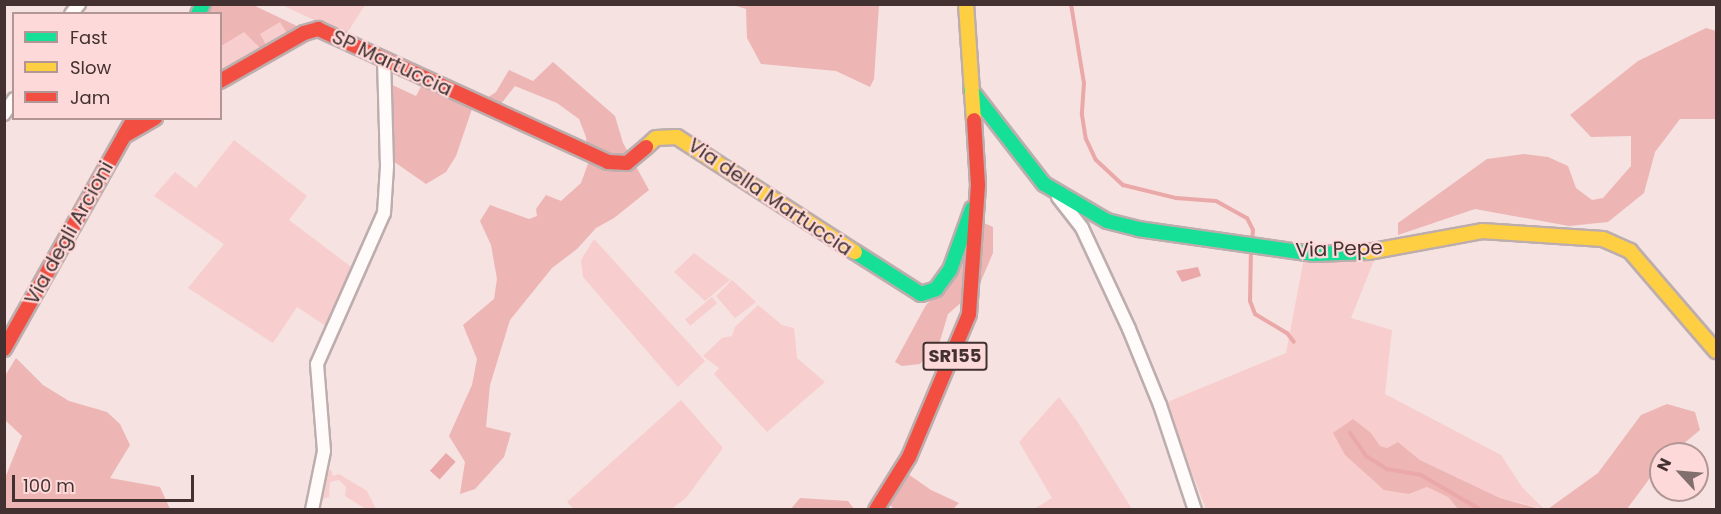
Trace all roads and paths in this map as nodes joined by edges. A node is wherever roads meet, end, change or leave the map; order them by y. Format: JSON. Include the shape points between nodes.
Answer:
{"nodes":[{"id":1,"x":966,"y":4,"type":"edge"},
{"id":2,"x":384,"y":59,"type":"junction"},
{"id":3,"x":222,"y":80,"type":"edge"},
{"id":4,"x":971,"y":90,"type":"junction"},
{"id":5,"x":468,"y":98,"type":"joint"},
{"id":6,"x":12,"y":101,"type":"edge"},
{"id":7,"x":4,"y":114,"type":"edge"},
{"id":8,"x":133,"y":120,"type":"edge"},
{"id":9,"x":151,"y":120,"type":"edge"},
{"id":10,"x":123,"y":136,"type":"junction"},
{"id":11,"x":978,"y":185,"type":"junction"},
{"id":12,"x":1052,"y":192,"type":"junction"},
{"id":13,"x":4,"y":349,"type":"edge"},
{"id":14,"x":1716,"y":351,"type":"edge"},
{"id":15,"x":312,"y":510,"type":"edge"},
{"id":16,"x":876,"y":510,"type":"edge"},
{"id":17,"x":1195,"y":510,"type":"edge"}],
"edges":[{"from":1,"to":4,"type":"street","number":"SR155"},
{"from":2,"to":3,"type":"street","name":"SP Martuccia","via":[[313,30]]},
{"from":2,"to":5,"type":"street","name":"SP Martuccia"},
{"from":2,"to":15,"type":"street","via":[[384,213],[317,364],[324,451]]},
{"from":4,"to":11,"type":"street","number":"SR155"},
{"from":4,"to":12,"type":"street","name":"Via Pepe","via":[[999,131]]},
{"from":5,"to":11,"type":"street","name":"Via della Martuccia","via":[[612,163],[631,161],[661,137],[681,138],[921,294],[936,289],[953,265]]},
{"from":6,"to":7,"type":"street"},
{"from":8,"to":10,"type":"street","name":"Via degli Arcioni"},
{"from":9,"to":10,"type":"street"},
{"from":10,"to":13,"type":"street","name":"Via degli Arcioni"},
{"from":11,"to":16,"type":"street","number":"SR155","via":[[975,266],[966,325],[909,457]]},
{"from":12,"to":14,"type":"street","name":"Via Pepe","via":[[1119,225],[1307,254],[1359,252],[1490,231],[1603,239],[1630,251]]},
{"from":12,"to":17,"type":"street","via":[[1082,228],[1130,329],[1164,414]]}]}
